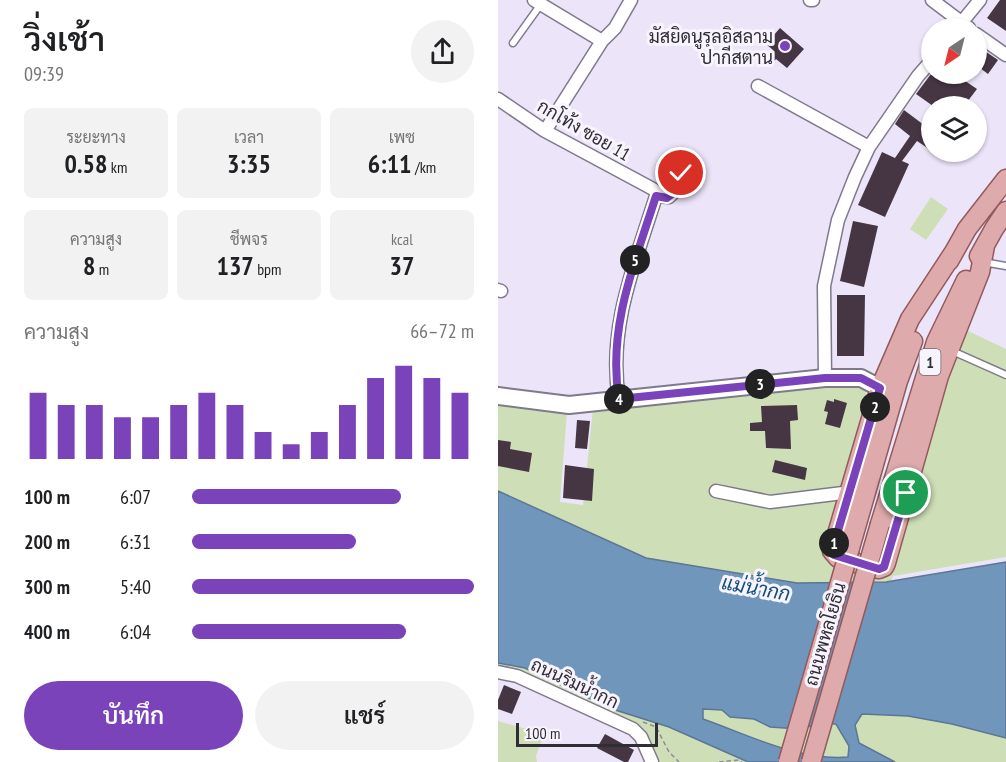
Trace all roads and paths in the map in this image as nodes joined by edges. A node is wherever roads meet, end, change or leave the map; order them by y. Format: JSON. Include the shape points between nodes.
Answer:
{"nodes":[{"id":1,"x":631,"y":0,"type":"edge"},
{"id":2,"x":932,"y":0,"type":"edge"},
{"id":3,"x":980,"y":0,"type":"edge"},
{"id":4,"x":537,"y":2,"type":"edge"},
{"id":5,"x":953,"y":18,"type":"edge"},
{"id":6,"x":968,"y":18,"type":"edge"},
{"id":7,"x":602,"y":41,"type":"junction"},
{"id":8,"x":987,"y":42,"type":"edge"},
{"id":9,"x":513,"y":43,"type":"dead end"},
{"id":10,"x":1006,"y":55,"type":"edge"},
{"id":11,"x":921,"y":73,"type":"edge"},
{"id":12,"x":758,"y":86,"type":"dead end"},
{"id":13,"x":498,"y":99,"type":"edge"},
{"id":14,"x":545,"y":131,"type":"junction"},
{"id":15,"x":869,"y":147,"type":"junction"},
{"id":16,"x":681,"y":173,"type":"dead end"},
{"id":17,"x":1006,"y":179,"type":"edge"},
{"id":18,"x":654,"y":192,"type":"junction"},
{"id":19,"x":1006,"y":211,"type":"edge"},
{"id":20,"x":954,"y":252,"type":"junction"},
{"id":21,"x":983,"y":254,"type":"junction"},
{"id":22,"x":1006,"y":266,"type":"edge"},
{"id":23,"x":949,"y":350,"type":"junction"},
{"id":24,"x":1006,"y":375,"type":"edge"},
{"id":25,"x":825,"y":378,"type":"junction"},
{"id":26,"x":880,"y":388,"type":"junction"},
{"id":27,"x":498,"y":396,"type":"edge"},
{"id":28,"x":619,"y":399,"type":"junction"},
{"id":29,"x":716,"y":491,"type":"dead end"},
{"id":30,"x":851,"y":492,"type":"junction"},
{"id":31,"x":498,"y":672,"type":"edge"},
{"id":32,"x":651,"y":762,"type":"edge"},
{"id":33,"x":719,"y":762,"type":"edge"},
{"id":34,"x":742,"y":762,"type":"edge"},
{"id":35,"x":788,"y":762,"type":"edge"},
{"id":36,"x":811,"y":762,"type":"edge"}],
"edges":[{"from":1,"to":7,"type":"street","via":[[615,28]]},
{"from":2,"to":5,"type":"street"},
{"from":3,"to":6,"type":"street"},
{"from":4,"to":7,"type":"street"},
{"from":4,"to":9,"type":"lane"},
{"from":7,"to":14,"type":"street"},
{"from":8,"to":10,"type":"street"},
{"from":11,"to":15,"type":"street"},
{"from":12,"to":15,"type":"street"},
{"from":13,"to":14,"type":"street","name":"กกโท้ง ซอย 11"},
{"from":14,"to":18,"type":"street","name":"กกโท้ง ซอย 11"},
{"from":15,"to":25,"type":"street","via":[[838,220],[824,286]]},
{"from":16,"to":18,"type":"street","via":[[667,198]]},
{"from":17,"to":20,"type":"main road","name":"ถนนพหลโยธิน","number":"1"},
{"from":18,"to":28,"type":"street","via":[[616,338]]},
{"from":19,"to":21,"type":"main road","name":"ถนนพหลโยธิน","number":"1"},
{"from":20,"to":26,"type":"main road","via":[[910,319]]},
{"from":20,"to":35,"type":"main road","name":"ถนนพหลโยธิน","number":"1","bridge":true,"via":[[919,324],[898,381]]},
{"from":21,"to":22,"type":"lane"},
{"from":21,"to":23,"type":"main road","via":[[980,272]]},
{"from":21,"to":36,"type":"main road","name":"ถนนพหลโยธิน","number":"1","bridge":true,"via":[[958,294],[936,342]]},
{"from":23,"to":24,"type":"lane"},
{"from":23,"to":30,"type":"main road","via":[[886,563],[879,569],[838,558],[832,551]]},
{"from":25,"to":26,"type":"street","via":[[861,378]]},
{"from":25,"to":28,"type":"street"},
{"from":26,"to":30,"type":"main road"},
{"from":27,"to":28,"type":"street","via":[[569,405]]},
{"from":29,"to":30,"type":"street","via":[[770,502]]},
{"from":31,"to":32,"type":"street","name":"ถนนริมน้ำกก","via":[[517,676],[633,729],[641,737]]},
{"from":33,"to":34,"type":"path"}]}
